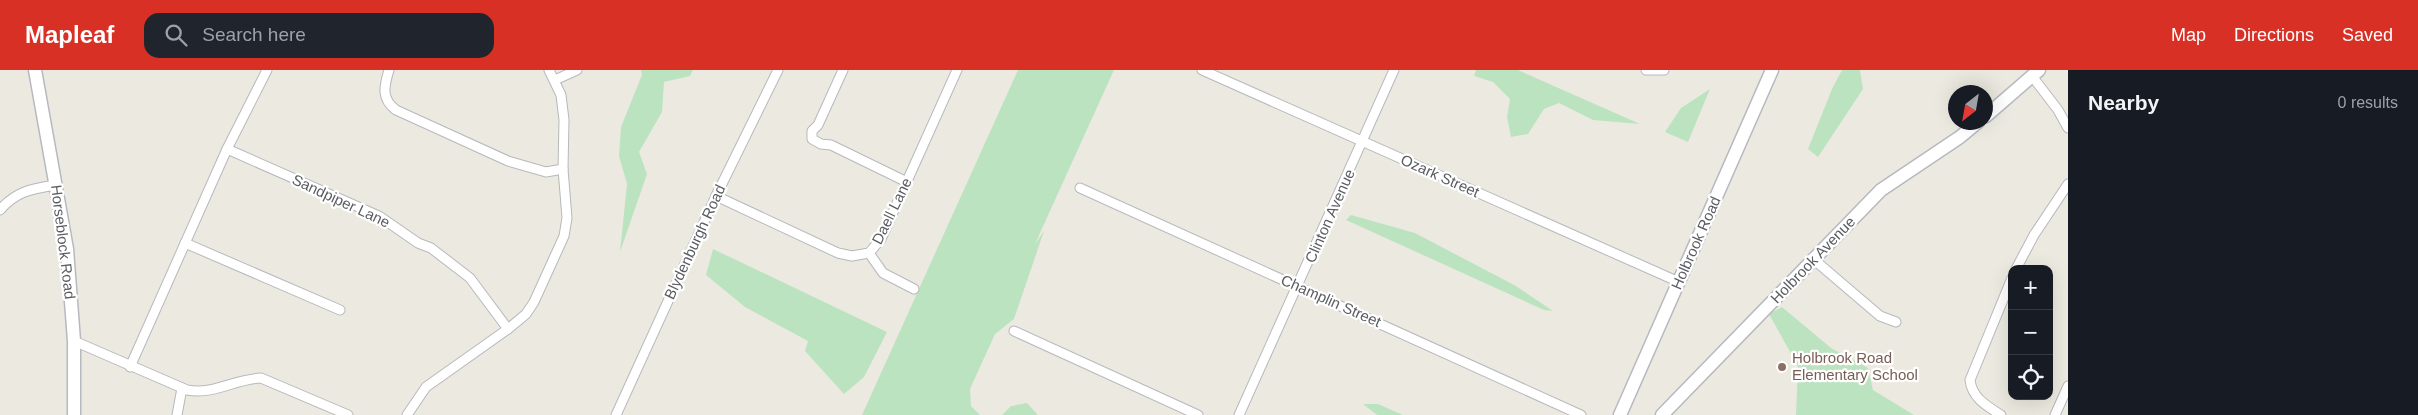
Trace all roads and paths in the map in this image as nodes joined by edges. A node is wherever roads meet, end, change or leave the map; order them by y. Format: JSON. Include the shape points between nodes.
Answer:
{"nodes":[{"id":1,"x":35,"y":70,"type":"edge"},
{"id":2,"x":267,"y":70,"type":"edge"},
{"id":3,"x":389,"y":70,"type":"edge"},
{"id":4,"x":549,"y":70,"type":"edge"},
{"id":5,"x":577,"y":70,"type":"edge"},
{"id":6,"x":778,"y":70,"type":"edge"},
{"id":7,"x":843,"y":70,"type":"edge"},
{"id":8,"x":957,"y":70,"type":"edge"},
{"id":9,"x":1202,"y":70,"type":"edge"},
{"id":10,"x":1394,"y":70,"type":"edge"},
{"id":11,"x":1647,"y":70,"type":"edge"},
{"id":12,"x":1664,"y":70,"type":"edge"},
{"id":13,"x":1772,"y":70,"type":"edge"},
{"id":14,"x":2035,"y":73,"type":"edge"},
{"id":15,"x":555,"y":80,"type":"junction"},
{"id":16,"x":1993,"y":110,"type":"edge"},
{"id":17,"x":2068,"y":128,"type":"edge"},
{"id":18,"x":1969,"y":130,"type":"edge"},
{"id":19,"x":1363,"y":142,"type":"junction"},
{"id":20,"x":227,"y":150,"type":"junction"},
{"id":21,"x":563,"y":168,"type":"junction"},
{"id":22,"x":907,"y":182,"type":"junction"},
{"id":23,"x":2068,"y":184,"type":"edge"},
{"id":24,"x":56,"y":185,"type":"junction"},
{"id":25,"x":1080,"y":188,"type":"dead end"},
{"id":26,"x":716,"y":196,"type":"junction"},
{"id":27,"x":0,"y":210,"type":"edge"},
{"id":28,"x":186,"y":243,"type":"junction"},
{"id":29,"x":869,"y":253,"type":"junction"},
{"id":30,"x":1812,"y":258,"type":"junction"},
{"id":31,"x":2018,"y":265,"type":"edge"},
{"id":32,"x":1679,"y":282,"type":"junction"},
{"id":33,"x":1298,"y":287,"type":"junction"},
{"id":34,"x":2008,"y":288,"type":"edge"},
{"id":35,"x":914,"y":289,"type":"dead end"},
{"id":36,"x":340,"y":310,"type":"dead end"},
{"id":37,"x":1896,"y":322,"type":"dead end"},
{"id":38,"x":508,"y":329,"type":"junction"},
{"id":39,"x":1014,"y":331,"type":"dead end"},
{"id":40,"x":74,"y":341,"type":"junction"},
{"id":41,"x":130,"y":367,"type":"junction"},
{"id":42,"x":2068,"y":386,"type":"edge"},
{"id":43,"x":182,"y":388,"type":"junction"},
{"id":44,"x":74,"y":415,"type":"edge"},
{"id":45,"x":177,"y":415,"type":"edge"},
{"id":46,"x":348,"y":415,"type":"edge"},
{"id":47,"x":407,"y":415,"type":"edge"},
{"id":48,"x":616,"y":415,"type":"edge"},
{"id":49,"x":1198,"y":415,"type":"edge"},
{"id":50,"x":1239,"y":415,"type":"edge"},
{"id":51,"x":1581,"y":415,"type":"edge"},
{"id":52,"x":1620,"y":415,"type":"edge"},
{"id":53,"x":1662,"y":415,"type":"edge"},
{"id":54,"x":2001,"y":415,"type":"edge"},
{"id":55,"x":2055,"y":415,"type":"edge"}],
"edges":[{"from":1,"to":24,"type":"street","name":"Horseblock Road"},
{"from":2,"to":20,"type":"street"},
{"from":3,"to":21,"type":"street","via":[[385,95],[396,110],[508,160],[546,172]]},
{"from":4,"to":15,"type":"street"},
{"from":5,"to":15,"type":"street"},
{"from":6,"to":26,"type":"street","name":"Blydenburgh Road"},
{"from":7,"to":22,"type":"street","via":[[818,125],[812,131],[812,139]]},
{"from":8,"to":22,"type":"street","name":"Daell Lane"},
{"from":9,"to":19,"type":"street","name":"Ozark Street"},
{"from":10,"to":19,"type":"street","name":"Clinton Avenue"},
{"from":11,"to":12,"type":"street"},
{"from":13,"to":32,"type":"street","name":"Holbrook Road"},
{"from":14,"to":16,"type":"street"},
{"from":14,"to":17,"type":"street"},
{"from":15,"to":21,"type":"street","via":[[561,95],[564,120]]},
{"from":18,"to":30,"type":"street","name":"Holbrook Avenue","via":[[1881,190]]},
{"from":19,"to":32,"type":"street","name":"Ozark Street"},
{"from":19,"to":33,"type":"street","name":"Clinton Avenue"},
{"from":20,"to":28,"type":"street"},
{"from":20,"to":38,"type":"street","name":"Sandpiper Lane","via":[[378,216],[431,248],[470,278]]},
{"from":21,"to":38,"type":"street","via":[[567,218],[564,236],[534,302],[526,314]]},
{"from":22,"to":29,"type":"street","name":"Daell Lane","via":[[881,239]]},
{"from":23,"to":31,"type":"street"},
{"from":24,"to":27,"type":"street","via":[[20,192]]},
{"from":24,"to":40,"type":"street","name":"Horseblock Road","via":[[67,249]]},
{"from":25,"to":33,"type":"street","name":"Champlin Street"},
{"from":26,"to":29,"type":"street","name":"Daell Lane","via":[[838,253],[852,256]]},
{"from":26,"to":48,"type":"street","name":"Blydenburgh Road"},
{"from":28,"to":36,"type":"street"},
{"from":28,"to":41,"type":"street"},
{"from":29,"to":35,"type":"street","via":[[883,273]]},
{"from":30,"to":37,"type":"street","via":[[1880,316]]},
{"from":30,"to":53,"type":"street","name":"Holbrook Avenue"},
{"from":32,"to":52,"type":"street","name":"Holbrook Road"},
{"from":33,"to":50,"type":"street","name":"Clinton Avenue"},
{"from":33,"to":51,"type":"street","name":"Champlin Street"},
{"from":34,"to":54,"type":"street","via":[[1970,380],[1976,396]]},
{"from":38,"to":47,"type":"street","via":[[426,387]]},
{"from":39,"to":49,"type":"street"},
{"from":40,"to":41,"type":"street"},
{"from":40,"to":44,"type":"street","name":"Horseblock Road"},
{"from":41,"to":43,"type":"street"},
{"from":42,"to":55,"type":"street"},
{"from":43,"to":45,"type":"street"},
{"from":43,"to":46,"type":"street","via":[[207,392],[246,378],[260,378]]}]}
